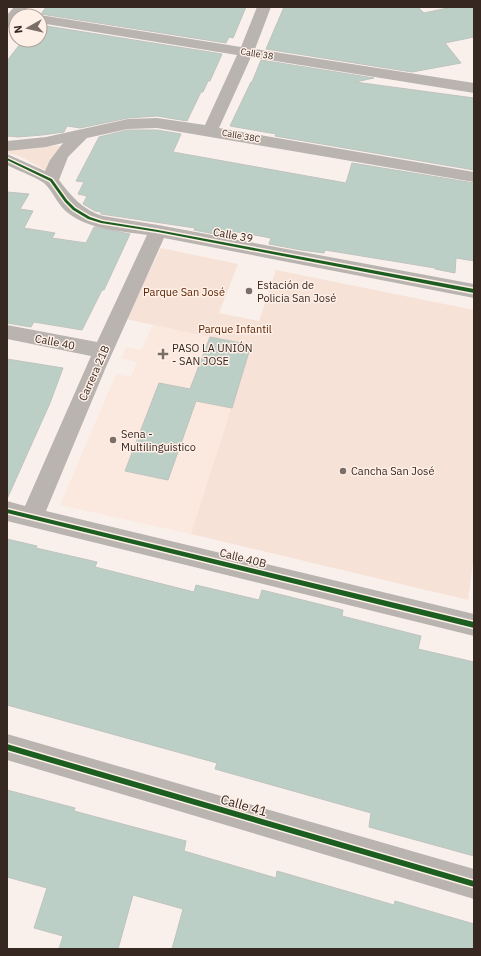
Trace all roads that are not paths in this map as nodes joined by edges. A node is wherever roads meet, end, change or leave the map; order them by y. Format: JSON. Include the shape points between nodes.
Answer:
{"nodes":[{"id":1,"x":264,"y":7,"type":"edge"},
{"id":2,"x":48,"y":20,"type":"edge"},
{"id":3,"x":246,"y":52,"type":"junction"},
{"id":4,"x":474,"y":88,"type":"edge"},
{"id":5,"x":210,"y":130,"type":"junction"},
{"id":6,"x":83,"y":133,"type":"junction"},
{"id":7,"x":7,"y":146,"type":"edge"},
{"id":8,"x":7,"y":159,"type":"edge"},
{"id":9,"x":474,"y":177,"type":"edge"},
{"id":10,"x":51,"y":180,"type":"junction"},
{"id":11,"x":158,"y":231,"type":"junction"},
{"id":12,"x":474,"y":291,"type":"edge"},
{"id":13,"x":7,"y":332,"type":"edge"},
{"id":14,"x":104,"y":351,"type":"junction"},
{"id":15,"x":7,"y":511,"type":"edge"},
{"id":16,"x":32,"y":516,"type":"junction"},
{"id":17,"x":474,"y":625,"type":"edge"},
{"id":18,"x":7,"y":747,"type":"edge"},
{"id":19,"x":474,"y":884,"type":"edge"}],
"edges":[{"from":1,"to":3,"type":"street"},
{"from":2,"to":3,"type":"street","name":"Calle 38"},
{"from":3,"to":4,"type":"street","name":"Calle 38"},
{"from":3,"to":5,"type":"street"},
{"from":5,"to":6,"type":"street","name":"Calle 38C","via":[[142,123]]},
{"from":5,"to":9,"type":"street","name":"Calle 38C"},
{"from":6,"to":7,"type":"street","name":"Calle 38C","via":[[46,142]]},
{"from":6,"to":10,"type":"street","via":[[59,158]]},
{"from":8,"to":10,"type":"street","name":"Calle 39"},
{"from":10,"to":11,"type":"street","name":"Calle 39","via":[[74,209],[89,218]]},
{"from":11,"to":12,"type":"street","name":"Calle 39"},
{"from":11,"to":14,"type":"street","name":"Carrera 21B"},
{"from":13,"to":14,"type":"street","name":"Calle 40"},
{"from":14,"to":16,"type":"street","name":"Carrera 21B"},
{"from":15,"to":16,"type":"street","name":"Calle 40B"},
{"from":16,"to":17,"type":"street","name":"Calle 40B"},
{"from":18,"to":19,"type":"street","name":"Calle 41"}]}
